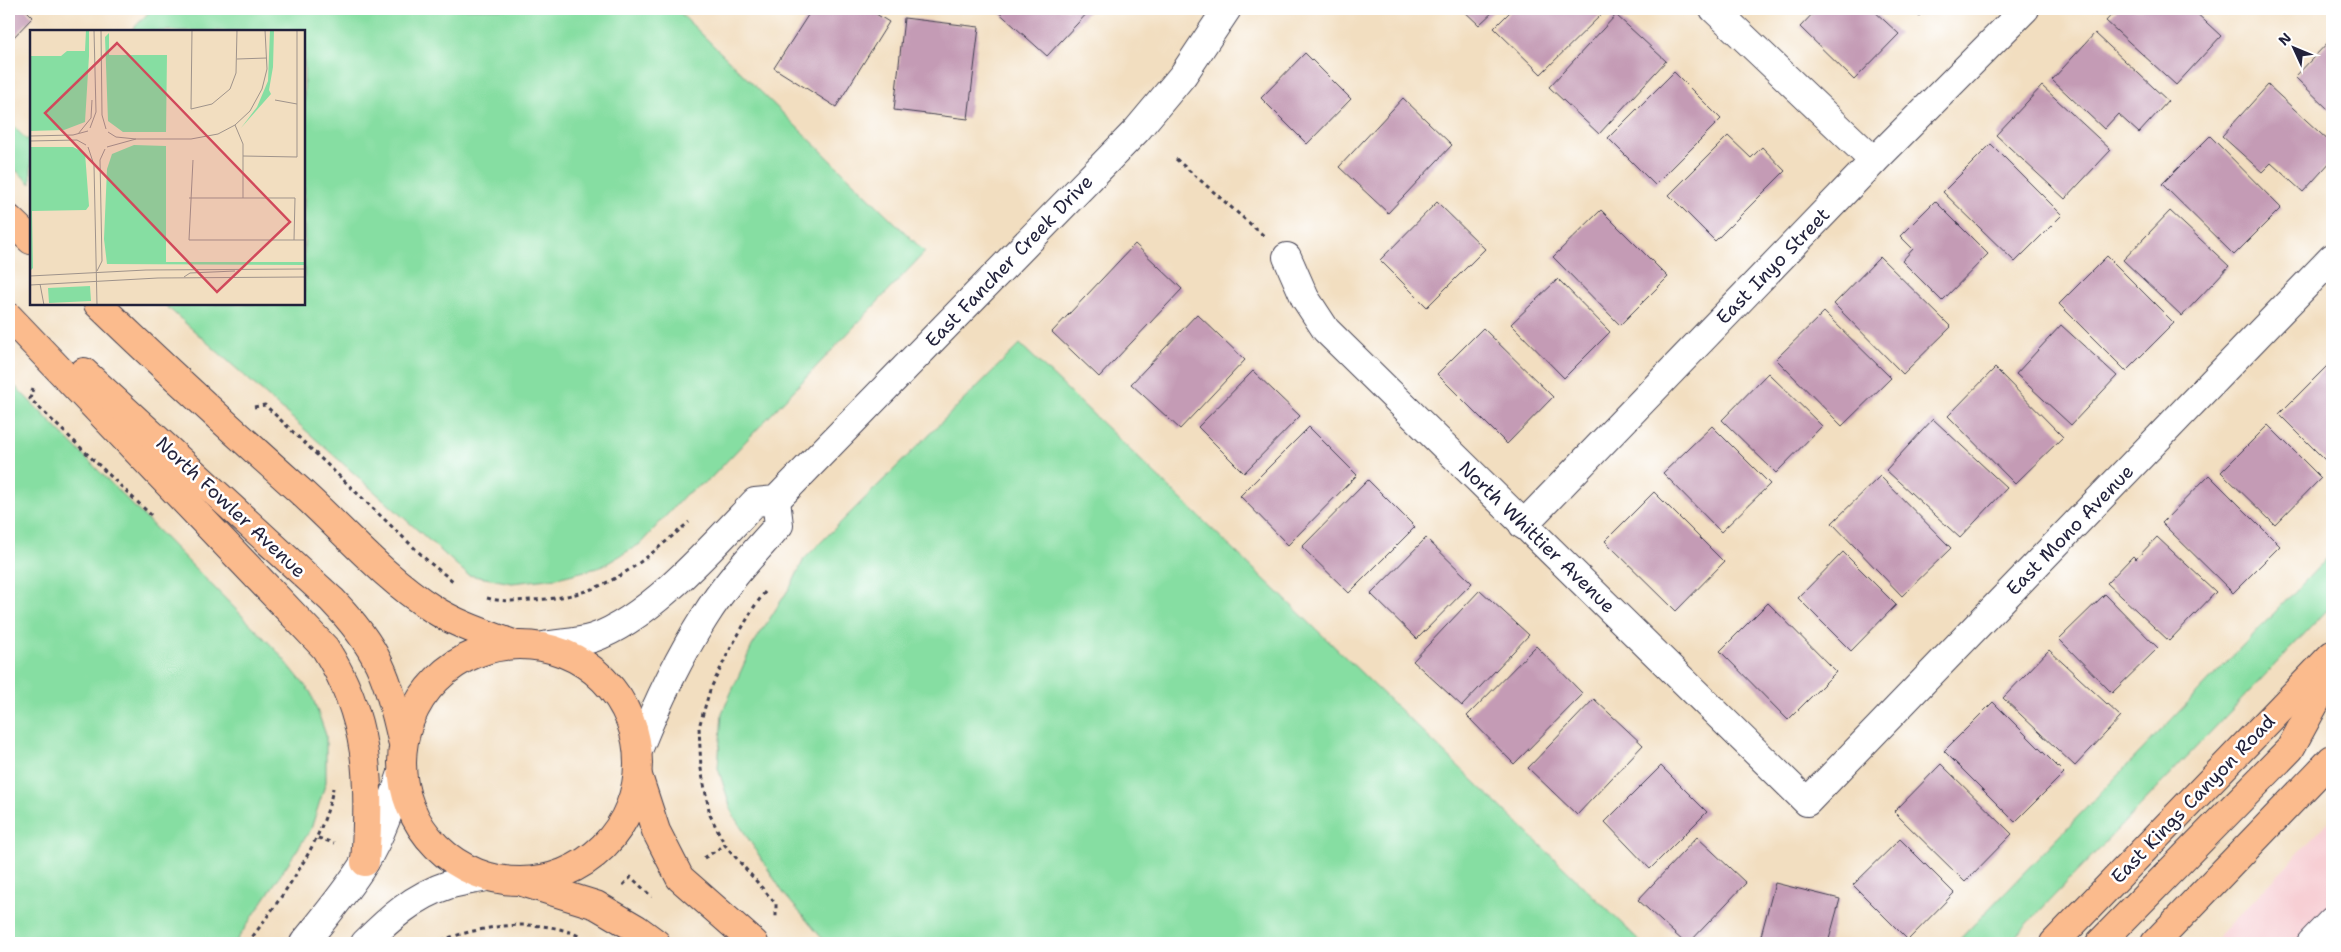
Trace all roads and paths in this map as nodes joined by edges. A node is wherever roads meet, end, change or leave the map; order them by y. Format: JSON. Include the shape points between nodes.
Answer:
{"nodes":[{"id":1,"x":1227,"y":9,"type":"edge"},
{"id":2,"x":1714,"y":9,"type":"edge"},
{"id":3,"x":2025,"y":9,"type":"edge"},
{"id":4,"x":1176,"y":159,"type":"dead end"},
{"id":5,"x":1874,"y":161,"type":"junction"},
{"id":6,"x":9,"y":219,"type":"edge"},
{"id":7,"x":30,"y":239,"type":"edge"},
{"id":8,"x":1287,"y":257,"type":"joint"},
{"id":9,"x":2332,"y":258,"type":"edge"},
{"id":10,"x":99,"y":305,"type":"edge"},
{"id":11,"x":9,"y":308,"type":"edge"},
{"id":12,"x":9,"y":317,"type":"edge"},
{"id":13,"x":265,"y":405,"type":"dead end"},
{"id":14,"x":776,"y":500,"type":"junction"},
{"id":15,"x":693,"y":518,"type":"dead end"},
{"id":16,"x":1523,"y":525,"type":"junction"},
{"id":17,"x":458,"y":585,"type":"dead end"},
{"id":18,"x":771,"y":585,"type":"dead end"},
{"id":19,"x":482,"y":596,"type":"dead end"},
{"id":20,"x":513,"y":644,"type":"junction"},
{"id":21,"x":544,"y":646,"type":"junction"},
{"id":22,"x":2332,"y":655,"type":"edge"},
{"id":23,"x":2332,"y":672,"type":"edge"},
{"id":24,"x":402,"y":741,"type":"junction"},
{"id":25,"x":639,"y":748,"type":"junction"},
{"id":26,"x":2332,"y":759,"type":"edge"},
{"id":27,"x":401,"y":776,"type":"junction"},
{"id":28,"x":638,"y":776,"type":"junction"},
{"id":29,"x":335,"y":780,"type":"dead end"},
{"id":30,"x":1807,"y":802,"type":"joint"},
{"id":31,"x":725,"y":845,"type":"junction"},
{"id":32,"x":700,"y":860,"type":"dead end"},
{"id":33,"x":365,"y":862,"type":"junction"},
{"id":34,"x":486,"y":877,"type":"junction"},
{"id":35,"x":519,"y":882,"type":"junction"},
{"id":36,"x":621,"y":887,"type":"dead end"},
{"id":37,"x":657,"y":902,"type":"dead end"},
{"id":38,"x":776,"y":904,"type":"dead end"},
{"id":39,"x":2332,"y":921,"type":"edge"},
{"id":40,"x":248,"y":943,"type":"edge"},
{"id":41,"x":304,"y":943,"type":"edge"},
{"id":42,"x":365,"y":943,"type":"edge"},
{"id":43,"x":434,"y":943,"type":"edge"},
{"id":44,"x":590,"y":943,"type":"edge"},
{"id":45,"x":656,"y":943,"type":"edge"},
{"id":46,"x":754,"y":943,"type":"edge"},
{"id":47,"x":2054,"y":943,"type":"edge"},
{"id":48,"x":2100,"y":943,"type":"edge"},
{"id":49,"x":2155,"y":943,"type":"edge"},
{"id":50,"x":2311,"y":943,"type":"edge"}],
"edges":[{"from":1,"to":14,"type":"street","name":"East Fancher Creek Drive","via":[[1183,75],[1137,130]]},
{"from":2,"to":5,"type":"street"},
{"from":3,"to":5,"type":"street","name":"East Inyo Street"},
{"from":4,"to":8,"type":"path"},
{"from":5,"to":16,"type":"street","name":"East Inyo Street"},
{"from":6,"to":7,"type":"main road"},
{"from":8,"to":16,"type":"street","name":"North Whittier Avenue","via":[[1304,298],[1326,330]]},
{"from":9,"to":30,"type":"street","name":"East Mono Avenue"},
{"from":10,"to":20,"type":"main road","via":[[328,516],[390,578],[434,610]]},
{"from":11,"to":24,"type":"main road","name":"North Fowler Avenue","via":[[96,382],[357,626],[384,674],[395,705]]},
{"from":12,"to":33,"type":"main road","via":[[325,648],[341,672],[365,754],[369,792]]},
{"from":13,"to":17,"type":"path","via":[[430,563]]},
{"from":14,"to":21,"type":"street","via":[[755,502],[662,594],[628,621],[592,639]]},
{"from":14,"to":25,"type":"street","via":[[779,525],[704,617],[656,706]]},
{"from":15,"to":19,"type":"path","via":[[619,578],[584,593],[541,600],[500,601]]},
{"from":16,"to":30,"type":"street","name":"North Whittier Avenue"},
{"from":18,"to":31,"type":"path","via":[[754,607],[729,652],[710,690],[699,727],[701,769],[710,814]]},
{"from":20,"to":21,"type":"main road"},
{"from":20,"to":24,"type":"main road","via":[[482,650],[454,664],[430,684],[412,711]]},
{"from":21,"to":25,"type":"main road","via":[[575,657],[602,677],[623,703]]},
{"from":22,"to":47,"type":"main road","name":"East Kings Canyon Road"},
{"from":23,"to":48,"type":"main road","via":[[2290,749]]},
{"from":24,"to":27,"type":"main road"},
{"from":25,"to":28,"type":"main road"},
{"from":26,"to":49,"type":"main road"},
{"from":27,"to":33,"type":"street","via":[[388,816]]},
{"from":27,"to":34,"type":"main road","via":[[410,810],[429,840],[454,863]]},
{"from":28,"to":35,"type":"main road","via":[[629,810],[611,839],[585,862],[554,876]]},
{"from":28,"to":46,"type":"main road","via":[[656,831],[680,878]]},
{"from":29,"to":40,"type":"path","via":[[330,809],[318,838]]},
{"from":31,"to":32,"type":"path"},
{"from":31,"to":38,"type":"path"},
{"from":33,"to":41,"type":"street"},
{"from":34,"to":35,"type":"main road"},
{"from":34,"to":42,"type":"street","via":[[448,885],[424,896],[394,914]]},
{"from":35,"to":45,"type":"main road","via":[[596,904]]},
{"from":36,"to":37,"type":"path","via":[[631,876]]},
{"from":39,"to":50,"type":"street"},
{"from":43,"to":44,"type":"path","via":[[460,933],[518,924],[561,931]]}]}
